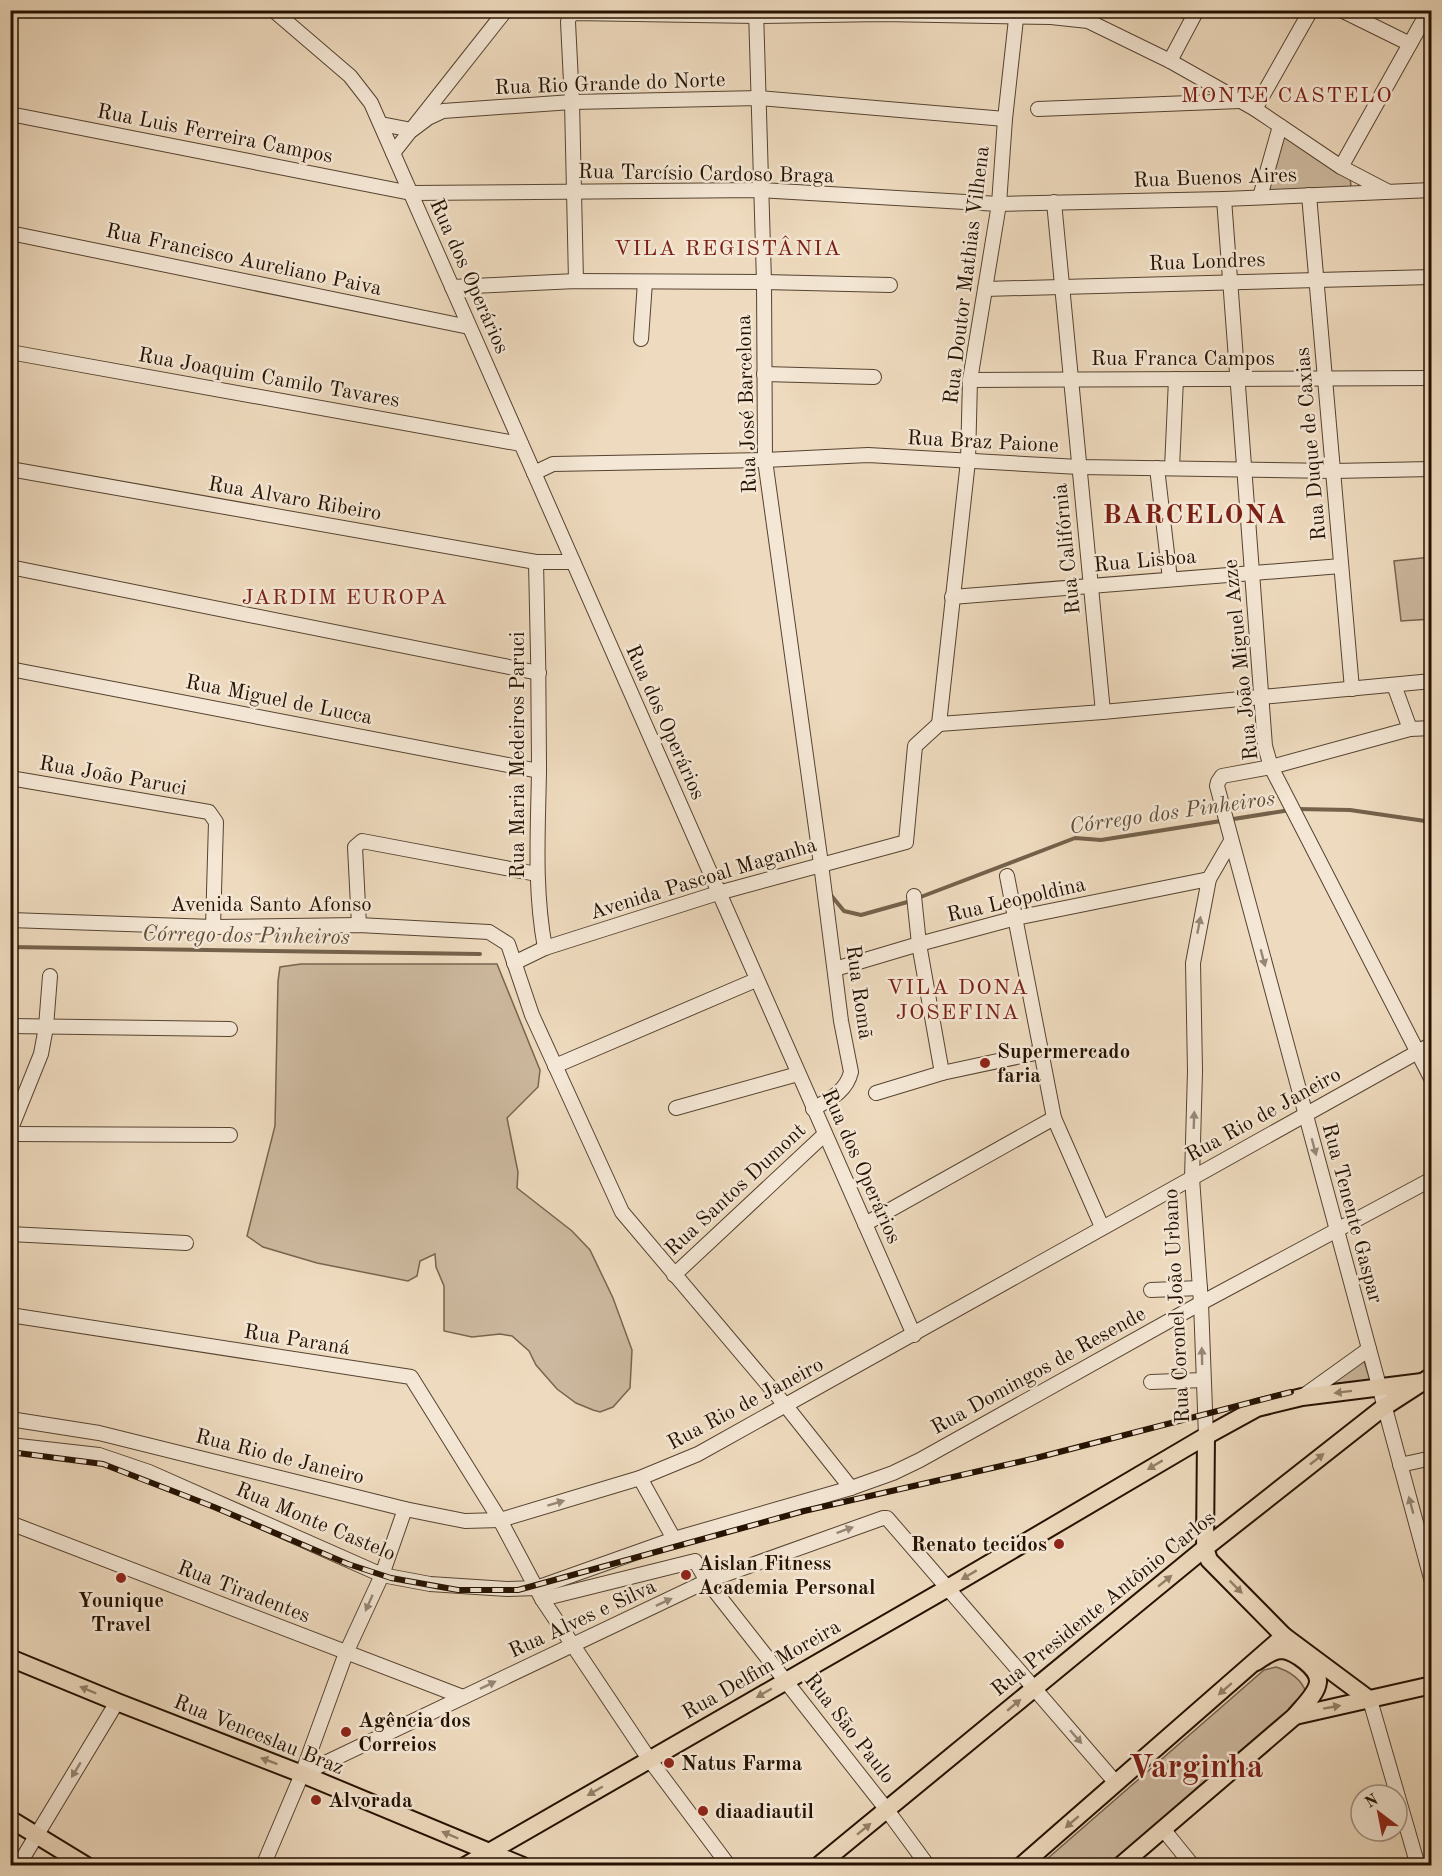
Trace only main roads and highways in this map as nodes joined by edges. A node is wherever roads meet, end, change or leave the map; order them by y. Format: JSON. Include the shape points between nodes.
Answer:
{"nodes":[{"id":1,"x":1429,"y":1377,"type":"edge"},
{"id":2,"x":1206,"y":1436,"type":"junction"},
{"id":3,"x":1205,"y":1548,"type":"junction"},
{"id":4,"x":1284,"y":1636,"type":"junction"},
{"id":5,"x":10,"y":1658,"type":"edge"},
{"id":6,"x":1256,"y":1662,"type":"junction"},
{"id":7,"x":1431,"y":1685,"type":"edge"},
{"id":8,"x":1370,"y":1700,"type":"junction"},
{"id":9,"x":1295,"y":1716,"type":"junction"},
{"id":10,"x":10,"y":1819,"type":"edge"},
{"id":11,"x":489,"y":1851,"type":"junction"},
{"id":12,"x":87,"y":1866,"type":"edge"},
{"id":13,"x":465,"y":1866,"type":"edge"},
{"id":14,"x":523,"y":1866,"type":"edge"},
{"id":15,"x":818,"y":1866,"type":"edge"},
{"id":16,"x":1021,"y":1866,"type":"edge"},
{"id":17,"x":1120,"y":1866,"type":"edge"}],
"edges":[{"from":1,"to":2,"type":"main road","name":"Rua Delfim Moreira","one_way":true,"via":[[1257,1408]]},
{"from":3,"to":1,"type":"main road","name":"Rua Presidente Antônio Carlos","one_way":true,"via":[[1384,1407]]},
{"from":2,"to":3,"type":"main road","name":"Rua Coronel João Urbano"},
{"from":2,"to":11,"type":"main road","name":"Rua Delfim Moreira","one_way":true},
{"from":3,"to":4,"type":"main road","one_way":true,"via":[[1209,1560]]},
{"from":15,"to":3,"type":"main road","name":"Rua Presidente Antônio Carlos","one_way":true},
{"from":4,"to":6,"type":"main road"},
{"from":4,"to":8,"type":"main road"},
{"from":11,"to":5,"type":"main road","name":"Rua Venceslau Braz","one_way":true},
{"from":6,"to":9,"type":"main road","via":[[1282,1650],[1299,1657],[1315,1671],[1317,1686]]},
{"from":6,"to":16,"type":"main road","one_way":true},
{"from":7,"to":8,"type":"main road"},
{"from":9,"to":8,"type":"main road","one_way":true},
{"from":9,"to":17,"type":"main road"},
{"from":10,"to":12,"type":"main road"},
{"from":11,"to":13,"type":"main road","name":"Rua Delfim Moreira"},
{"from":11,"to":14,"type":"main road","name":"Rua Venceslau Braz"}]}
